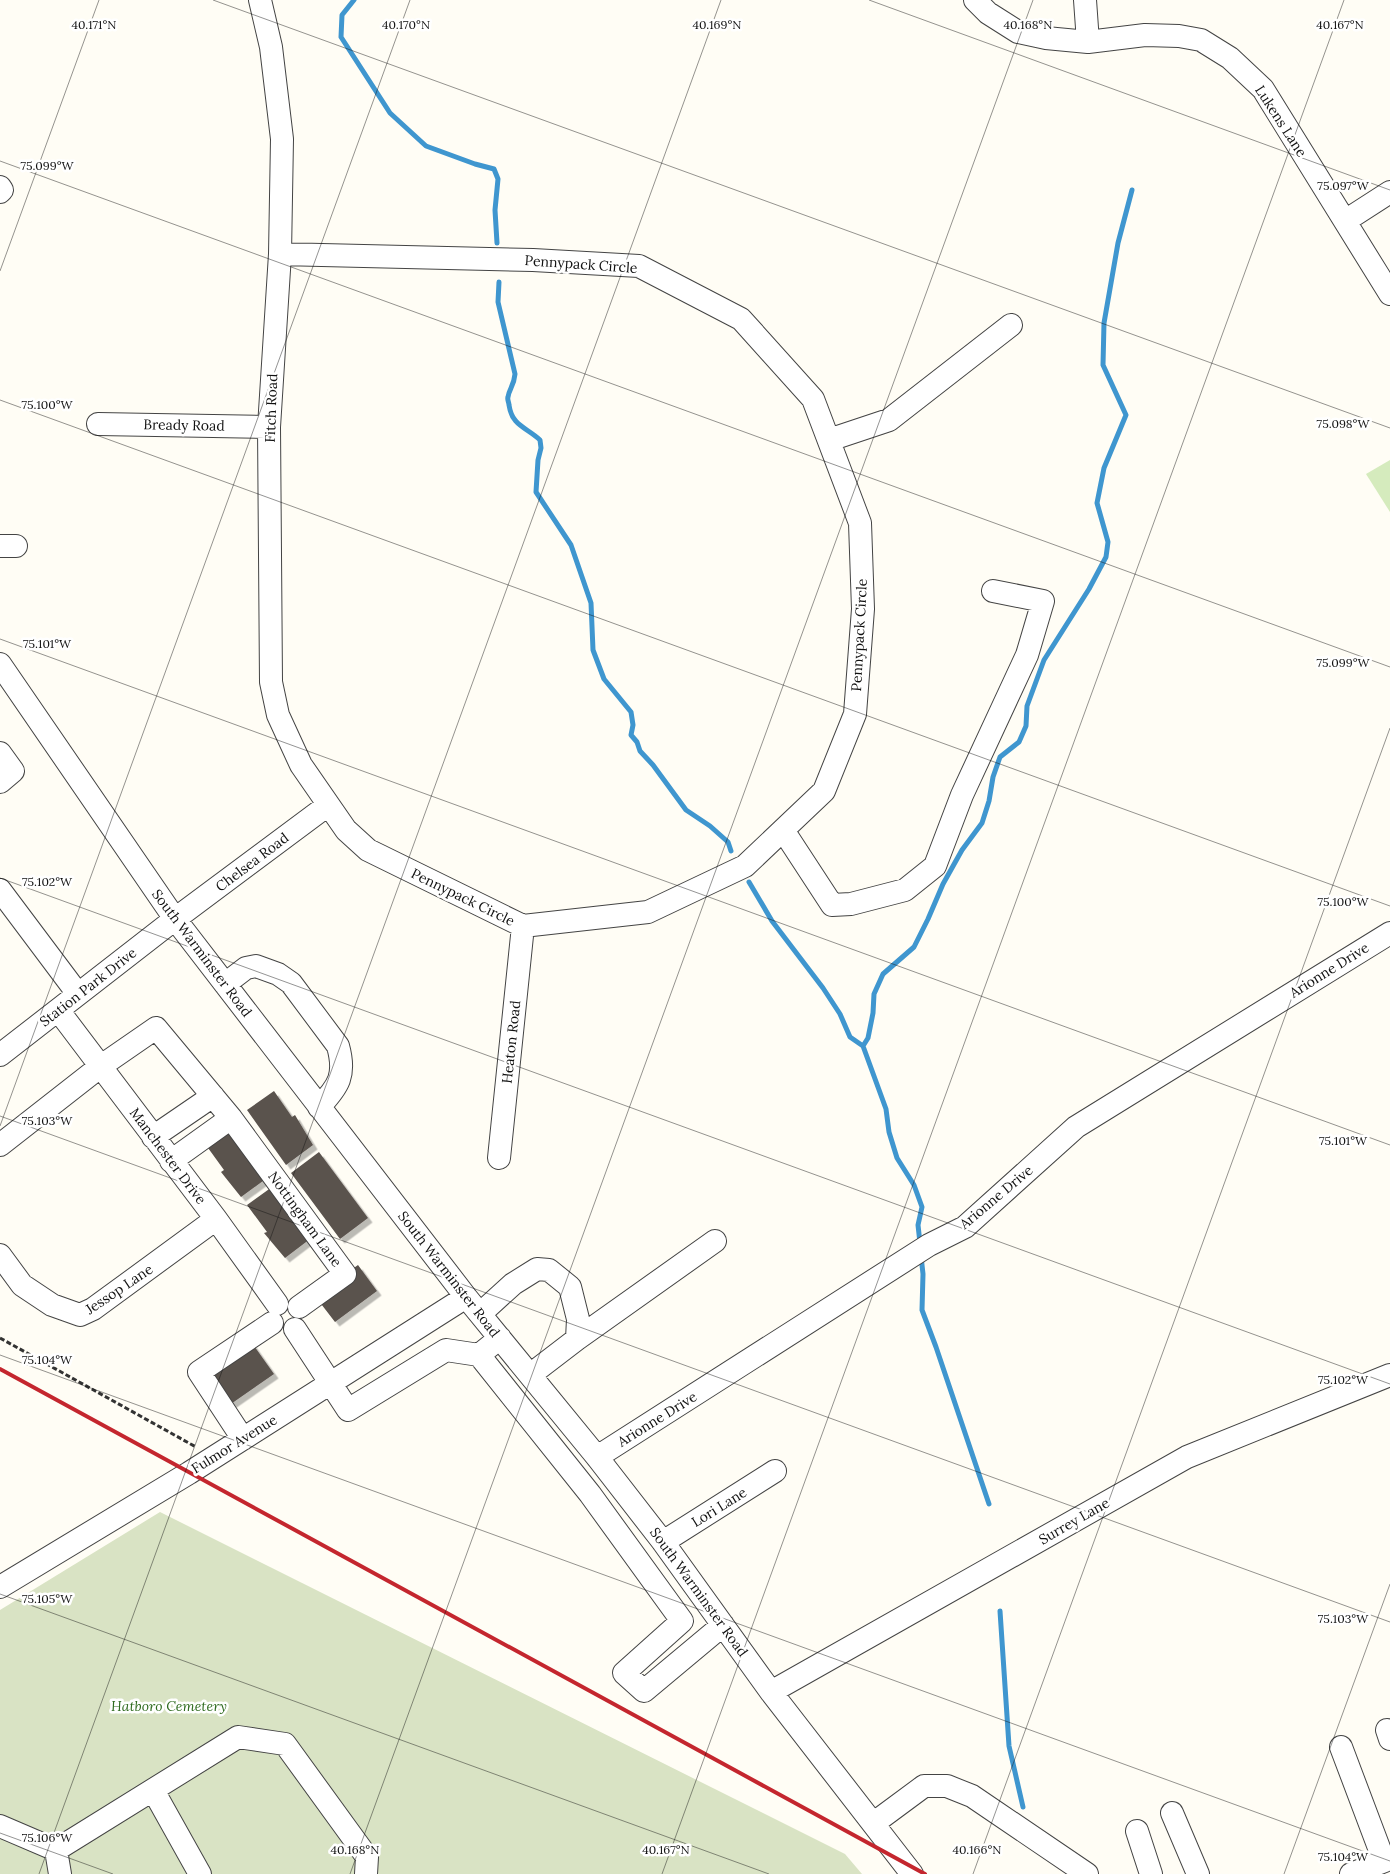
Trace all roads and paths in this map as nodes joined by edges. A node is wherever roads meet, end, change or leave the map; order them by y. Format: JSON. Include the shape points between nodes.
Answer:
{"nodes":[{"id":1,"x":260,"y":0,"type":"edge"},
{"id":2,"x":974,"y":0,"type":"edge"},
{"id":3,"x":1085,"y":0,"type":"edge"},
{"id":4,"x":1088,"y":42,"type":"junction"},
{"id":5,"x":0,"y":187,"type":"edge"},
{"id":6,"x":0,"y":192,"type":"edge"},
{"id":7,"x":1390,"y":192,"type":"edge"},
{"id":8,"x":1345,"y":221,"type":"junction"},
{"id":9,"x":280,"y":254,"type":"junction"},
{"id":10,"x":1390,"y":294,"type":"edge"},
{"id":11,"x":1011,"y":325,"type":"dead end"},
{"id":12,"x":98,"y":424,"type":"dead end"},
{"id":13,"x":269,"y":426,"type":"junction"},
{"id":14,"x":829,"y":440,"type":"junction"},
{"id":15,"x":994,"y":591,"type":"dead end"},
{"id":16,"x":0,"y":664,"type":"edge"},
{"id":17,"x":0,"y":754,"type":"edge"},
{"id":18,"x":0,"y":782,"type":"edge"},
{"id":19,"x":328,"y":805,"type":"junction"},
{"id":20,"x":783,"y":830,"type":"junction"},
{"id":21,"x":0,"y":890,"type":"edge"},
{"id":22,"x":175,"y":919,"type":"junction"},
{"id":23,"x":523,"y":926,"type":"junction"},
{"id":24,"x":1390,"y":933,"type":"edge"},
{"id":25,"x":225,"y":984,"type":"junction"},
{"id":26,"x":78,"y":994,"type":"junction"},
{"id":27,"x":58,"y":1010,"type":"junction"},
{"id":28,"x":0,"y":1055,"type":"edge"},
{"id":29,"x":101,"y":1066,"type":"junction"},
{"id":30,"x":213,"y":1096,"type":"junction"},
{"id":31,"x":319,"y":1107,"type":"junction"},
{"id":32,"x":231,"y":1118,"type":"junction"},
{"id":33,"x":153,"y":1137,"type":"junction"},
{"id":34,"x":0,"y":1145,"type":"edge"},
{"id":35,"x":498,"y":1158,"type":"dead end"},
{"id":36,"x":171,"y":1161,"type":"junction"},
{"id":37,"x":216,"y":1220,"type":"junction"},
{"id":38,"x":715,"y":1241,"type":"dead end"},
{"id":39,"x":0,"y":1255,"type":"edge"},
{"id":40,"x":473,"y":1306,"type":"junction"},
{"id":41,"x":299,"y":1307,"type":"junction"},
{"id":42,"x":275,"y":1313,"type":"junction"},
{"id":43,"x":417,"y":1328,"type":"junction"},
{"id":44,"x":295,"y":1329,"type":"junction"},
{"id":45,"x":0,"y":1338,"type":"edge"},
{"id":46,"x":500,"y":1338,"type":"junction"},
{"id":47,"x":577,"y":1339,"type":"junction"},
{"id":48,"x":479,"y":1355,"type":"junction"},
{"id":49,"x":434,"y":1357,"type":"junction"},
{"id":50,"x":1390,"y":1374,"type":"edge"},
{"id":51,"x":530,"y":1375,"type":"junction"},
{"id":52,"x":332,"y":1383,"type":"junction"},
{"id":53,"x":243,"y":1438,"type":"junction"},
{"id":54,"x":590,"y":1448,"type":"junction"},
{"id":55,"x":214,"y":1457,"type":"junction"},
{"id":56,"x":563,"y":1460,"type":"junction"},
{"id":57,"x":775,"y":1471,"type":"dead end"},
{"id":58,"x":612,"y":1476,"type":"junction"},
{"id":59,"x":590,"y":1494,"type":"junction"},
{"id":60,"x":663,"y":1542,"type":"junction"},
{"id":61,"x":681,"y":1567,"type":"junction"},
{"id":62,"x":0,"y":1587,"type":"edge"},
{"id":63,"x":658,"y":1588,"type":"junction"},
{"id":64,"x":706,"y":1602,"type":"junction"},
{"id":65,"x":682,"y":1621,"type":"junction"},
{"id":66,"x":723,"y":1625,"type":"junction"},
{"id":67,"x":771,"y":1692,"type":"junction"},
{"id":68,"x":1341,"y":1747,"type":"dead end"},
{"id":69,"x":153,"y":1790,"type":"junction"},
{"id":70,"x":1172,"y":1812,"type":"dead end"},
{"id":71,"x":874,"y":1823,"type":"junction"},
{"id":72,"x":0,"y":1827,"type":"edge"},
{"id":73,"x":1137,"y":1831,"type":"dead end"},
{"id":74,"x":0,"y":1846,"type":"edge"},
{"id":75,"x":56,"y":1850,"type":"junction"},
{"id":76,"x":1387,"y":1860,"type":"edge"},
{"id":77,"x":60,"y":1874,"type":"edge"},
{"id":78,"x":200,"y":1874,"type":"edge"},
{"id":79,"x":366,"y":1874,"type":"edge"},
{"id":80,"x":912,"y":1874,"type":"edge"},
{"id":81,"x":1087,"y":1874,"type":"edge"},
{"id":82,"x":1151,"y":1874,"type":"edge"},
{"id":83,"x":1198,"y":1874,"type":"edge"},
{"id":84,"x":1351,"y":1874,"type":"edge"}],
"edges":[{"from":1,"to":9,"type":"street","name":"Fitch Road","via":[[271,47],[282,139]]},
{"from":2,"to":4,"type":"street","name":"Lukens Lane","via":[[1018,32]]},
{"from":3,"to":4,"type":"street"},
{"from":4,"to":8,"type":"street","name":"Lukens Lane","via":[[1145,35],[1179,36],[1201,40],[1230,58],[1263,89]]},
{"from":5,"to":6,"type":"street"},
{"from":7,"to":8,"type":"street"},
{"from":8,"to":10,"type":"street","name":"Lukens Lane"},
{"from":9,"to":13,"type":"street","name":"Fitch Road"},
{"from":9,"to":14,"type":"street","name":"Pennypack Circle","via":[[639,266],[741,319],[813,399]]},
{"from":11,"to":14,"type":"street","via":[[889,420]]},
{"from":12,"to":13,"type":"street","name":"Bready Road"},
{"from":13,"to":19,"type":"street","name":"Fitch Road","via":[[271,682],[278,715],[301,765]]},
{"from":14,"to":20,"type":"street","name":"Pennypack Circle","via":[[860,523],[863,609],[855,714],[824,791]]},
{"from":15,"to":20,"type":"street","via":[[1043,601],[1027,655],[962,795],[935,866],[904,890],[851,904],[832,904]]},
{"from":16,"to":22,"type":"street","name":"South Warminster Road"},
{"from":17,"to":18,"type":"street","via":[[13,771]]},
{"from":19,"to":22,"type":"street","name":"Chelsea Road"},
{"from":19,"to":23,"type":"street","name":"Pennypack Circle","via":[[346,830],[368,850]]},
{"from":20,"to":23,"type":"street","name":"Pennypack Circle","via":[[746,866],[648,912]]},
{"from":21,"to":26,"type":"street"},
{"from":22,"to":25,"type":"street","name":"South Warminster Road"},
{"from":22,"to":26,"type":"street","name":"Station Park Drive"},
{"from":23,"to":35,"type":"street","name":"Heaton Road"},
{"from":24,"to":54,"type":"street","name":"Arionne Drive","via":[[1076,1127],[965,1227],[929,1245]]},
{"from":25,"to":31,"type":"street","name":"South Warminster Road"},
{"from":25,"to":31,"type":"street","via":[[246,968],[256,966],[291,982],[338,1046],[341,1058],[340,1080]]},
{"from":26,"to":27,"type":"street","name":"Station Park Drive"},
{"from":27,"to":28,"type":"street","name":"Station Park Drive"},
{"from":27,"to":29,"type":"street","name":"Manchester Drive"},
{"from":29,"to":30,"type":"street","via":[[156,1028]]},
{"from":29,"to":33,"type":"street","name":"Manchester Drive"},
{"from":29,"to":34,"type":"street"},
{"from":30,"to":32,"type":"street"},
{"from":30,"to":33,"type":"street"},
{"from":31,"to":40,"type":"street","name":"South Warminster Road"},
{"from":32,"to":36,"type":"street"},
{"from":32,"to":41,"type":"street","name":"Nottingham Lane","via":[[345,1274]]},
{"from":33,"to":36,"type":"street","name":"Manchester Drive"},
{"from":36,"to":37,"type":"street","name":"Manchester Drive"},
{"from":37,"to":39,"type":"street","name":"Jessop Lane","via":[[93,1309],[80,1315],[52,1305],[22,1285]]},
{"from":37,"to":42,"type":"street","name":"Manchester Drive"},
{"from":38,"to":47,"type":"street"},
{"from":40,"to":43,"type":"street","name":"Fulmor Avenue"},
{"from":40,"to":46,"type":"street","name":"South Warminster Road"},
{"from":40,"to":47,"type":"street","name":"Fulmor Avenue","via":[[537,1269],[549,1270],[570,1287],[578,1319]]},
{"from":41,"to":42,"type":"street","via":[[286,1300]]},
{"from":41,"to":44,"type":"street","via":[[301,1321]]},
{"from":42,"to":44,"type":"street","via":[[280,1331]]},
{"from":42,"to":53,"type":"street","via":[[199,1372]]},
{"from":43,"to":49,"type":"street"},
{"from":43,"to":52,"type":"street","name":"Fulmor Avenue"},
{"from":44,"to":52,"type":"street"},
{"from":45,"to":55,"type":"path"},
{"from":46,"to":48,"type":"street"},
{"from":46,"to":51,"type":"street","name":"South Warminster Road"},
{"from":47,"to":51,"type":"street"},
{"from":48,"to":49,"type":"street","via":[[446,1350]]},
{"from":48,"to":56,"type":"street"},
{"from":49,"to":52,"type":"street","via":[[348,1410]]},
{"from":50,"to":67,"type":"street","name":"Surrey Lane","via":[[1187,1457]]},
{"from":51,"to":54,"type":"street","name":"South Warminster Road"},
{"from":52,"to":53,"type":"street","name":"Fulmor Avenue"},
{"from":53,"to":55,"type":"street","name":"Fulmor Avenue"},
{"from":54,"to":56,"type":"street","name":"Arionne Drive"},
{"from":54,"to":58,"type":"street","name":"South Warminster Road"},
{"from":55,"to":62,"type":"street","name":"Fulmor Avenue"},
{"from":56,"to":59,"type":"street"},
{"from":57,"to":60,"type":"street","name":"Lori Lane"},
{"from":58,"to":59,"type":"street"},
{"from":58,"to":60,"type":"street","name":"South Warminster Road"},
{"from":59,"to":63,"type":"street"},
{"from":60,"to":61,"type":"street","name":"South Warminster Road"},
{"from":61,"to":63,"type":"street"},
{"from":61,"to":64,"type":"street","name":"South Warminster Road"},
{"from":63,"to":65,"type":"street"},
{"from":64,"to":65,"type":"street"},
{"from":64,"to":66,"type":"street","name":"South Warminster Road"},
{"from":65,"to":66,"type":"street","via":[[624,1673],[644,1690]]},
{"from":66,"to":67,"type":"street","name":"South Warminster Road"},
{"from":67,"to":71,"type":"street","name":"South Warminster Road"},
{"from":68,"to":76,"type":"street"},
{"from":69,"to":75,"type":"street"},
{"from":69,"to":78,"type":"street"},
{"from":69,"to":79,"type":"street","via":[[238,1737],[285,1744],[367,1857]]},
{"from":70,"to":83,"type":"street"},
{"from":71,"to":80,"type":"street","name":"South Warminster Road"},
{"from":71,"to":81,"type":"street","via":[[924,1786],[947,1786],[972,1796]]},
{"from":72,"to":74,"type":"street"},
{"from":72,"to":75,"type":"street"},
{"from":73,"to":82,"type":"street"},
{"from":75,"to":77,"type":"street"},
{"from":76,"to":84,"type":"street"}]}
